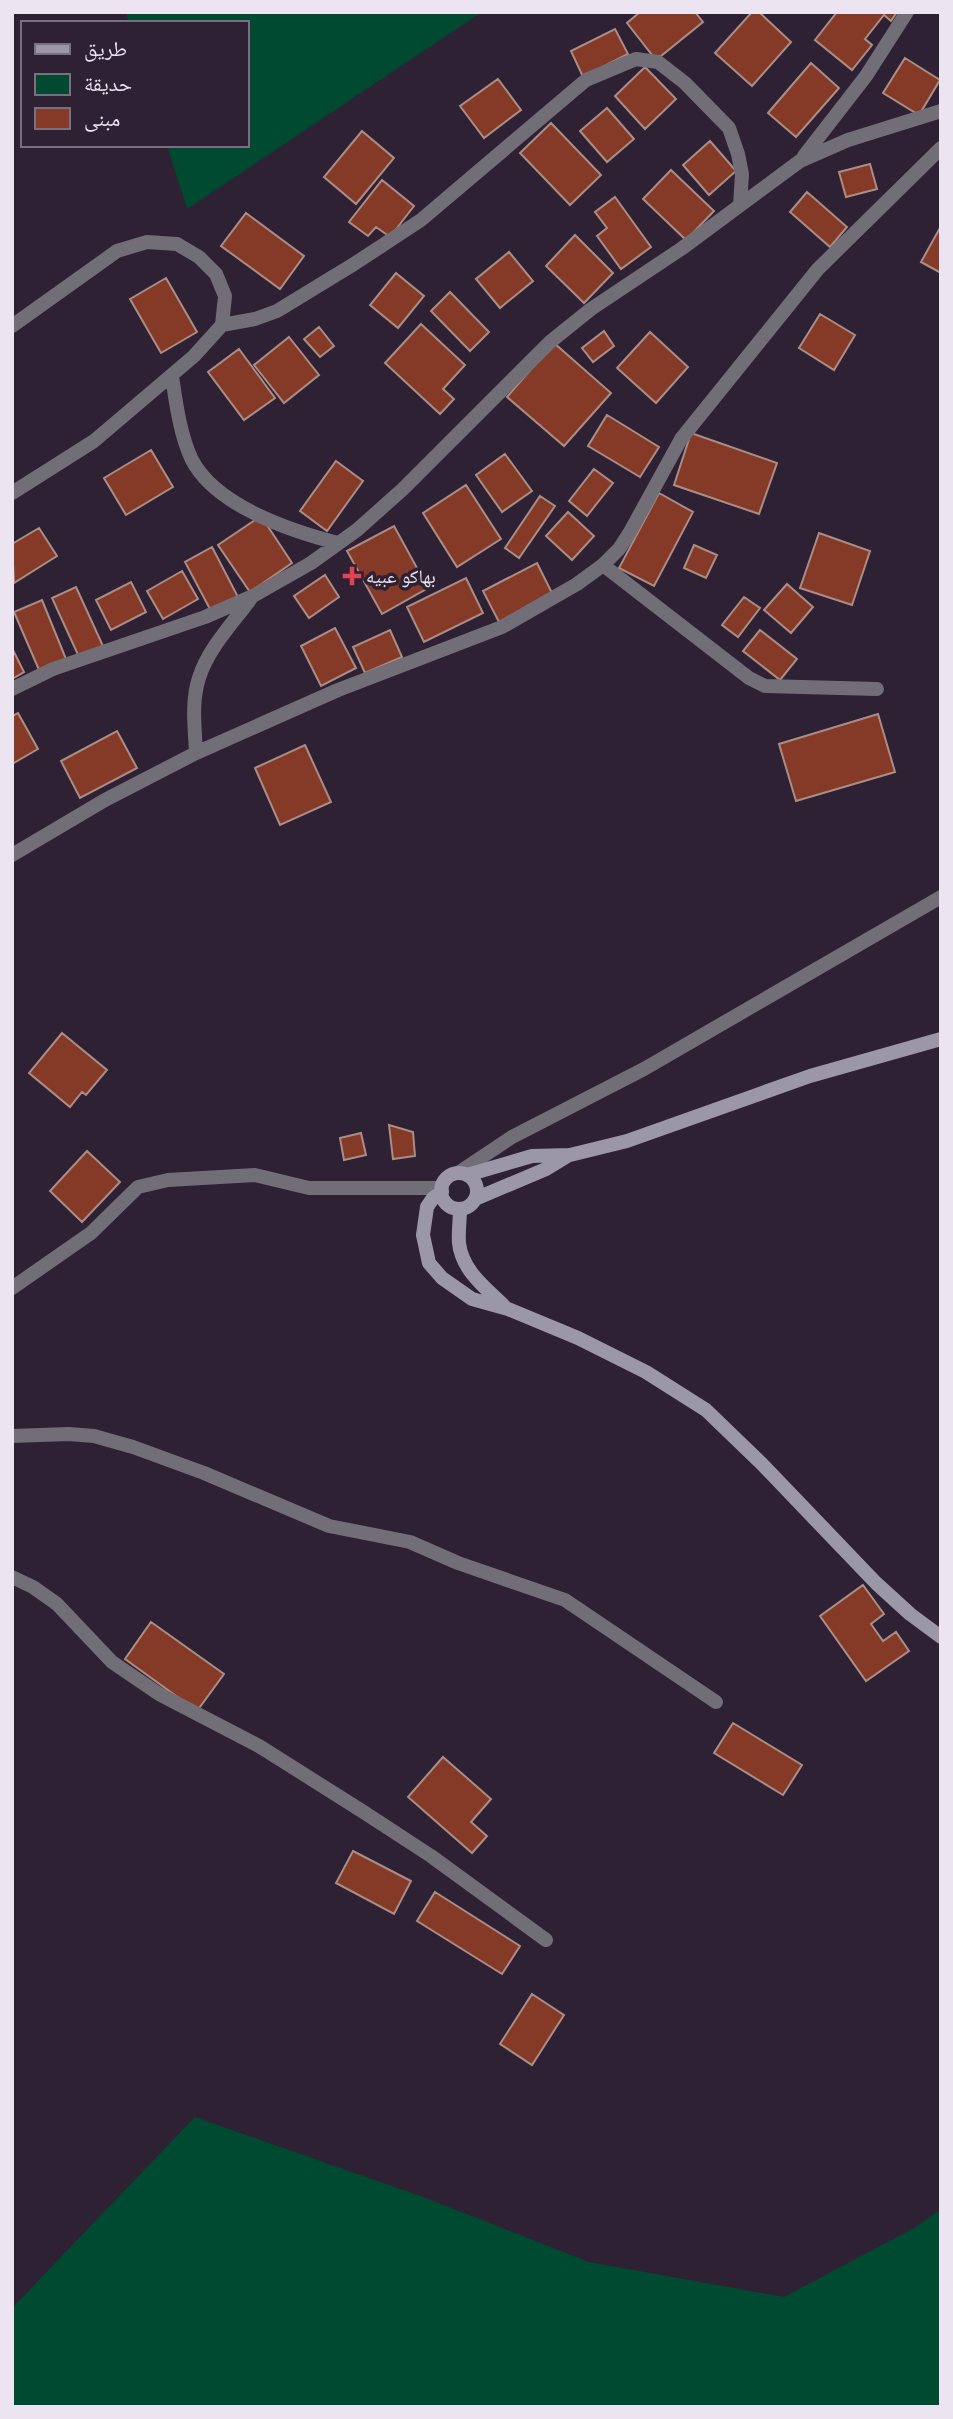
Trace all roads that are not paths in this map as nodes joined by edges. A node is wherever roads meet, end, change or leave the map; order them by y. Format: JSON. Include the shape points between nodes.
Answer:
{"nodes":[{"id":1,"x":907,"y":12,"type":"edge"},
{"id":2,"x":941,"y":111,"type":"edge"},
{"id":3,"x":941,"y":148,"type":"edge"},
{"id":4,"x":800,"y":161,"type":"junction"},
{"id":5,"x":740,"y":205,"type":"junction"},
{"id":6,"x":222,"y":325,"type":"junction"},
{"id":7,"x":12,"y":326,"type":"edge"},
{"id":8,"x":172,"y":376,"type":"junction"},
{"id":9,"x":12,"y":493,"type":"edge"},
{"id":10,"x":338,"y":543,"type":"junction"},
{"id":11,"x":603,"y":565,"type":"junction"},
{"id":12,"x":253,"y":596,"type":"junction"},
{"id":13,"x":12,"y":689,"type":"edge"},
{"id":14,"x":877,"y":689,"type":"dead end"},
{"id":15,"x":196,"y":754,"type":"junction"},
{"id":16,"x":12,"y":855,"type":"edge"},
{"id":17,"x":941,"y":897,"type":"edge"},
{"id":18,"x":941,"y":1039,"type":"edge"},
{"id":19,"x":570,"y":1155,"type":"junction"},
{"id":20,"x":463,"y":1174,"type":"junction"},
{"id":21,"x":442,"y":1190,"type":"junction"},
{"id":22,"x":475,"y":1199,"type":"junction"},
{"id":23,"x":460,"y":1209,"type":"junction"},
{"id":24,"x":12,"y":1288,"type":"edge"},
{"id":25,"x":508,"y":1309,"type":"junction"},
{"id":26,"x":12,"y":1436,"type":"edge"},
{"id":27,"x":12,"y":1577,"type":"edge"},
{"id":28,"x":941,"y":1637,"type":"edge"},
{"id":29,"x":716,"y":1702,"type":"dead end"},
{"id":30,"x":546,"y":1940,"type":"dead end"}],
"edges":[{"from":1,"to":4,"type":"street","via":[[866,76]]},
{"from":2,"to":4,"type":"street","via":[[848,140]]},
{"from":3,"to":11,"type":"street","via":[[818,268],[681,439],[630,532]]},
{"from":4,"to":5,"type":"street"},
{"from":5,"to":6,"type":"street","via":[[742,174],[729,128],[658,62],[636,59],[586,80],[421,220],[365,256],[277,311]]},
{"from":5,"to":10,"type":"street","via":[[550,342],[433,461]]},
{"from":6,"to":7,"type":"street","via":[[225,296],[216,274],[177,244],[147,242],[117,251]]},
{"from":6,"to":8,"type":"street"},
{"from":8,"to":9,"type":"street","via":[[94,441]]},
{"from":8,"to":10,"type":"street","via":[[192,460],[215,488],[286,528]]},
{"from":10,"to":12,"type":"street","via":[[311,564]]},
{"from":11,"to":14,"type":"street","via":[[765,687]]},
{"from":11,"to":15,"type":"street","via":[[502,627],[338,690]]},
{"from":12,"to":13,"type":"street","via":[[53,669]]},
{"from":12,"to":15,"type":"street","via":[[198,678]]},
{"from":15,"to":16,"type":"street","via":[[104,800]]},
{"from":17,"to":20,"type":"street","via":[[644,1069],[512,1137]]},
{"from":18,"to":19,"type":"main road","via":[[785,1085],[627,1141]]},
{"from":19,"to":20,"type":"main road","via":[[532,1156]]},
{"from":19,"to":22,"type":"main road","via":[[546,1170]]},
{"from":20,"to":21,"type":"main road","via":[[451,1175]]},
{"from":20,"to":22,"type":"main road","via":[[474,1182]]},
{"from":21,"to":23,"type":"main road","via":[[444,1201]]},
{"from":21,"to":24,"type":"street","via":[[309,1188],[255,1175],[167,1180],[138,1187],[91,1233]]},
{"from":21,"to":25,"type":"main road","via":[[427,1207],[424,1222],[429,1263],[460,1293]]},
{"from":22,"to":23,"type":"main road"},
{"from":23,"to":25,"type":"main road","via":[[459,1243],[464,1261],[473,1276]]},
{"from":25,"to":28,"type":"main road","via":[[646,1372],[706,1410],[876,1583]]},
{"from":26,"to":29,"type":"street","via":[[93,1436],[133,1447],[329,1527],[410,1542],[565,1600]]},
{"from":27,"to":30,"type":"street","via":[[57,1604],[111,1662],[362,1811]]}]}
